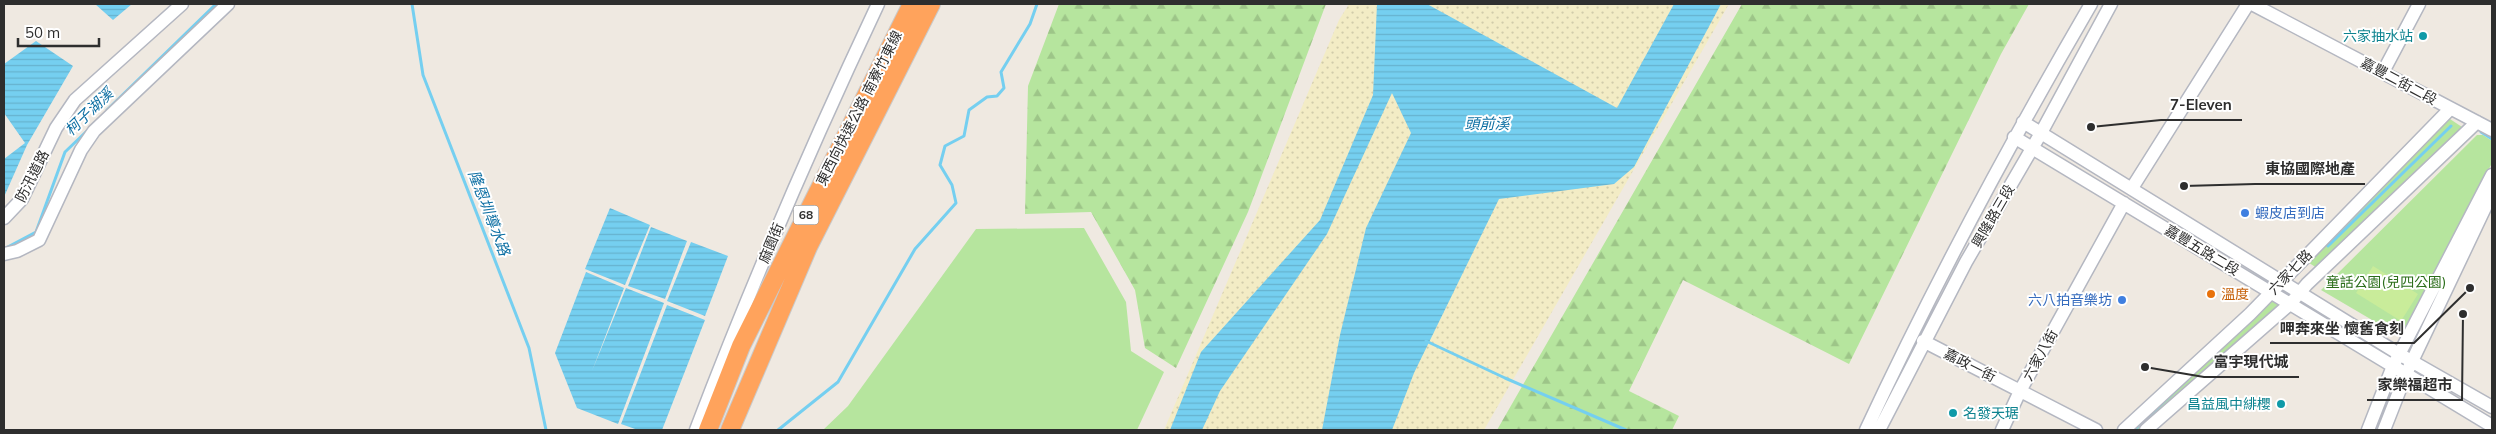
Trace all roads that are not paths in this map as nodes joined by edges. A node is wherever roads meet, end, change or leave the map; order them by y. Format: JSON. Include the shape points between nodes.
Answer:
{"nodes":[{"id":1,"x":182,"y":4,"type":"edge"},
{"id":2,"x":228,"y":4,"type":"edge"},
{"id":3,"x":878,"y":4,"type":"edge"},
{"id":4,"x":912,"y":4,"type":"edge"},
{"id":5,"x":931,"y":4,"type":"edge"},
{"id":6,"x":2092,"y":4,"type":"edge"},
{"id":7,"x":2111,"y":4,"type":"edge"},
{"id":8,"x":2248,"y":4,"type":"edge"},
{"id":9,"x":2252,"y":4,"type":"edge"},
{"id":10,"x":2419,"y":4,"type":"edge"},
{"id":11,"x":2383,"y":72,"type":"junction"},
{"id":12,"x":2450,"y":109,"type":"junction"},
{"id":13,"x":2023,"y":122,"type":"junction"},
{"id":14,"x":2477,"y":122,"type":"junction"},
{"id":15,"x":2492,"y":130,"type":"edge"},
{"id":16,"x":2041,"y":133,"type":"junction"},
{"id":17,"x":2014,"y":137,"type":"junction"},
{"id":18,"x":2032,"y":148,"type":"junction"},
{"id":19,"x":2492,"y":175,"type":"edge"},
{"id":20,"x":2132,"y":188,"type":"junction"},
{"id":21,"x":2492,"y":193,"type":"edge"},
{"id":22,"x":2124,"y":203,"type":"junction"},
{"id":23,"x":4,"y":218,"type":"edge"},
{"id":24,"x":4,"y":254,"type":"edge"},
{"id":25,"x":2282,"y":280,"type":"junction"},
{"id":26,"x":2271,"y":291,"type":"junction"},
{"id":27,"x":2300,"y":291,"type":"junction"},
{"id":28,"x":2291,"y":303,"type":"junction"},
{"id":29,"x":1924,"y":341,"type":"junction"},
{"id":30,"x":2399,"y":354,"type":"junction"},
{"id":31,"x":2412,"y":362,"type":"junction"},
{"id":32,"x":2393,"y":366,"type":"junction"},
{"id":33,"x":2406,"y":374,"type":"junction"},
{"id":34,"x":2020,"y":391,"type":"junction"},
{"id":35,"x":2492,"y":407,"type":"edge"},
{"id":36,"x":2492,"y":426,"type":"edge"},
{"id":37,"x":696,"y":430,"type":"edge"},
{"id":38,"x":708,"y":430,"type":"edge"},
{"id":39,"x":730,"y":430,"type":"edge"},
{"id":40,"x":1866,"y":430,"type":"edge"},
{"id":41,"x":1879,"y":430,"type":"edge"},
{"id":42,"x":2002,"y":430,"type":"edge"},
{"id":43,"x":2096,"y":430,"type":"edge"},
{"id":44,"x":2124,"y":430,"type":"edge"},
{"id":45,"x":2146,"y":430,"type":"edge"},
{"id":46,"x":2368,"y":430,"type":"edge"},
{"id":47,"x":2384,"y":430,"type":"edge"}],
"edges":[{"from":1,"to":23,"type":"street","name":"防汛道路","via":[[71,105],[56,128],[22,199]]},
{"from":2,"to":24,"type":"street","via":[[94,131],[81,150],[39,240]]},
{"from":3,"to":37,"type":"street","name":"麻園街","via":[[813,141]]},
{"from":4,"to":38,"type":"highway","name":"東西向快速公路 南寮竹東線","number":"68","via":[[741,346]]},
{"from":5,"to":39,"type":"highway","name":"東西向快速公路 南寮竹東線","number":"68","via":[[808,247]]},
{"from":6,"to":13,"type":"street","name":"興隆路三段"},
{"from":7,"to":16,"type":"street","name":"興隆路三段"},
{"from":8,"to":20,"type":"street"},
{"from":9,"to":11,"type":"street","name":"嘉豐二街二段"},
{"from":10,"to":11,"type":"street"},
{"from":11,"to":12,"type":"street","name":"嘉豐二街二段"},
{"from":12,"to":14,"type":"street","name":"嘉豐二街二段"},
{"from":12,"to":25,"type":"street","name":"六家七路"},
{"from":13,"to":16,"type":"street","name":"嘉豐五路二段"},
{"from":13,"to":17,"type":"street","name":"興隆路三段"},
{"from":14,"to":15,"type":"street","name":"嘉豐二街二段"},
{"from":14,"to":27,"type":"street","name":"六家七路"},
{"from":16,"to":18,"type":"street","name":"興隆路三段"},
{"from":16,"to":20,"type":"street","name":"嘉豐五路二段"},
{"from":17,"to":18,"type":"street","name":"嘉豐五路二段"},
{"from":17,"to":40,"type":"street","name":"興隆路三段","via":[[1911,334]]},
{"from":18,"to":22,"type":"street","name":"嘉豐五路二段"},
{"from":18,"to":29,"type":"street","name":"興隆路三段"},
{"from":19,"to":30,"type":"street"},
{"from":20,"to":25,"type":"street","name":"嘉豐五路二段"},
{"from":21,"to":31,"type":"street"},
{"from":22,"to":26,"type":"street","name":"嘉豐五路二段"},
{"from":22,"to":34,"type":"street","name":"六家八街"},
{"from":25,"to":26,"type":"street","name":"六家七路"},
{"from":25,"to":27,"type":"street","name":"嘉豐五路二段"},
{"from":26,"to":28,"type":"street","name":"嘉豐五路二段"},
{"from":26,"to":44,"type":"street","name":"六家七路"},
{"from":27,"to":28,"type":"street","name":"六家七路"},
{"from":27,"to":30,"type":"street","name":"嘉豐五路二段"},
{"from":28,"to":32,"type":"street","name":"嘉豐五路二段"},
{"from":28,"to":45,"type":"street","name":"六家七路"},
{"from":29,"to":34,"type":"street","name":"嘉政一街"},
{"from":29,"to":41,"type":"street","name":"興隆路三段"},
{"from":30,"to":31,"type":"street","name":"嘉豐五路二段"},
{"from":30,"to":32,"type":"street"},
{"from":31,"to":33,"type":"street"},
{"from":31,"to":35,"type":"street","name":"嘉豐五路二段"},
{"from":32,"to":33,"type":"street","name":"嘉豐五路二段"},
{"from":32,"to":46,"type":"street"},
{"from":33,"to":36,"type":"street","name":"嘉豐五路二段"},
{"from":33,"to":47,"type":"street"},
{"from":34,"to":42,"type":"street","name":"六家八街"},
{"from":34,"to":43,"type":"street","name":"嘉政一街"}]}
